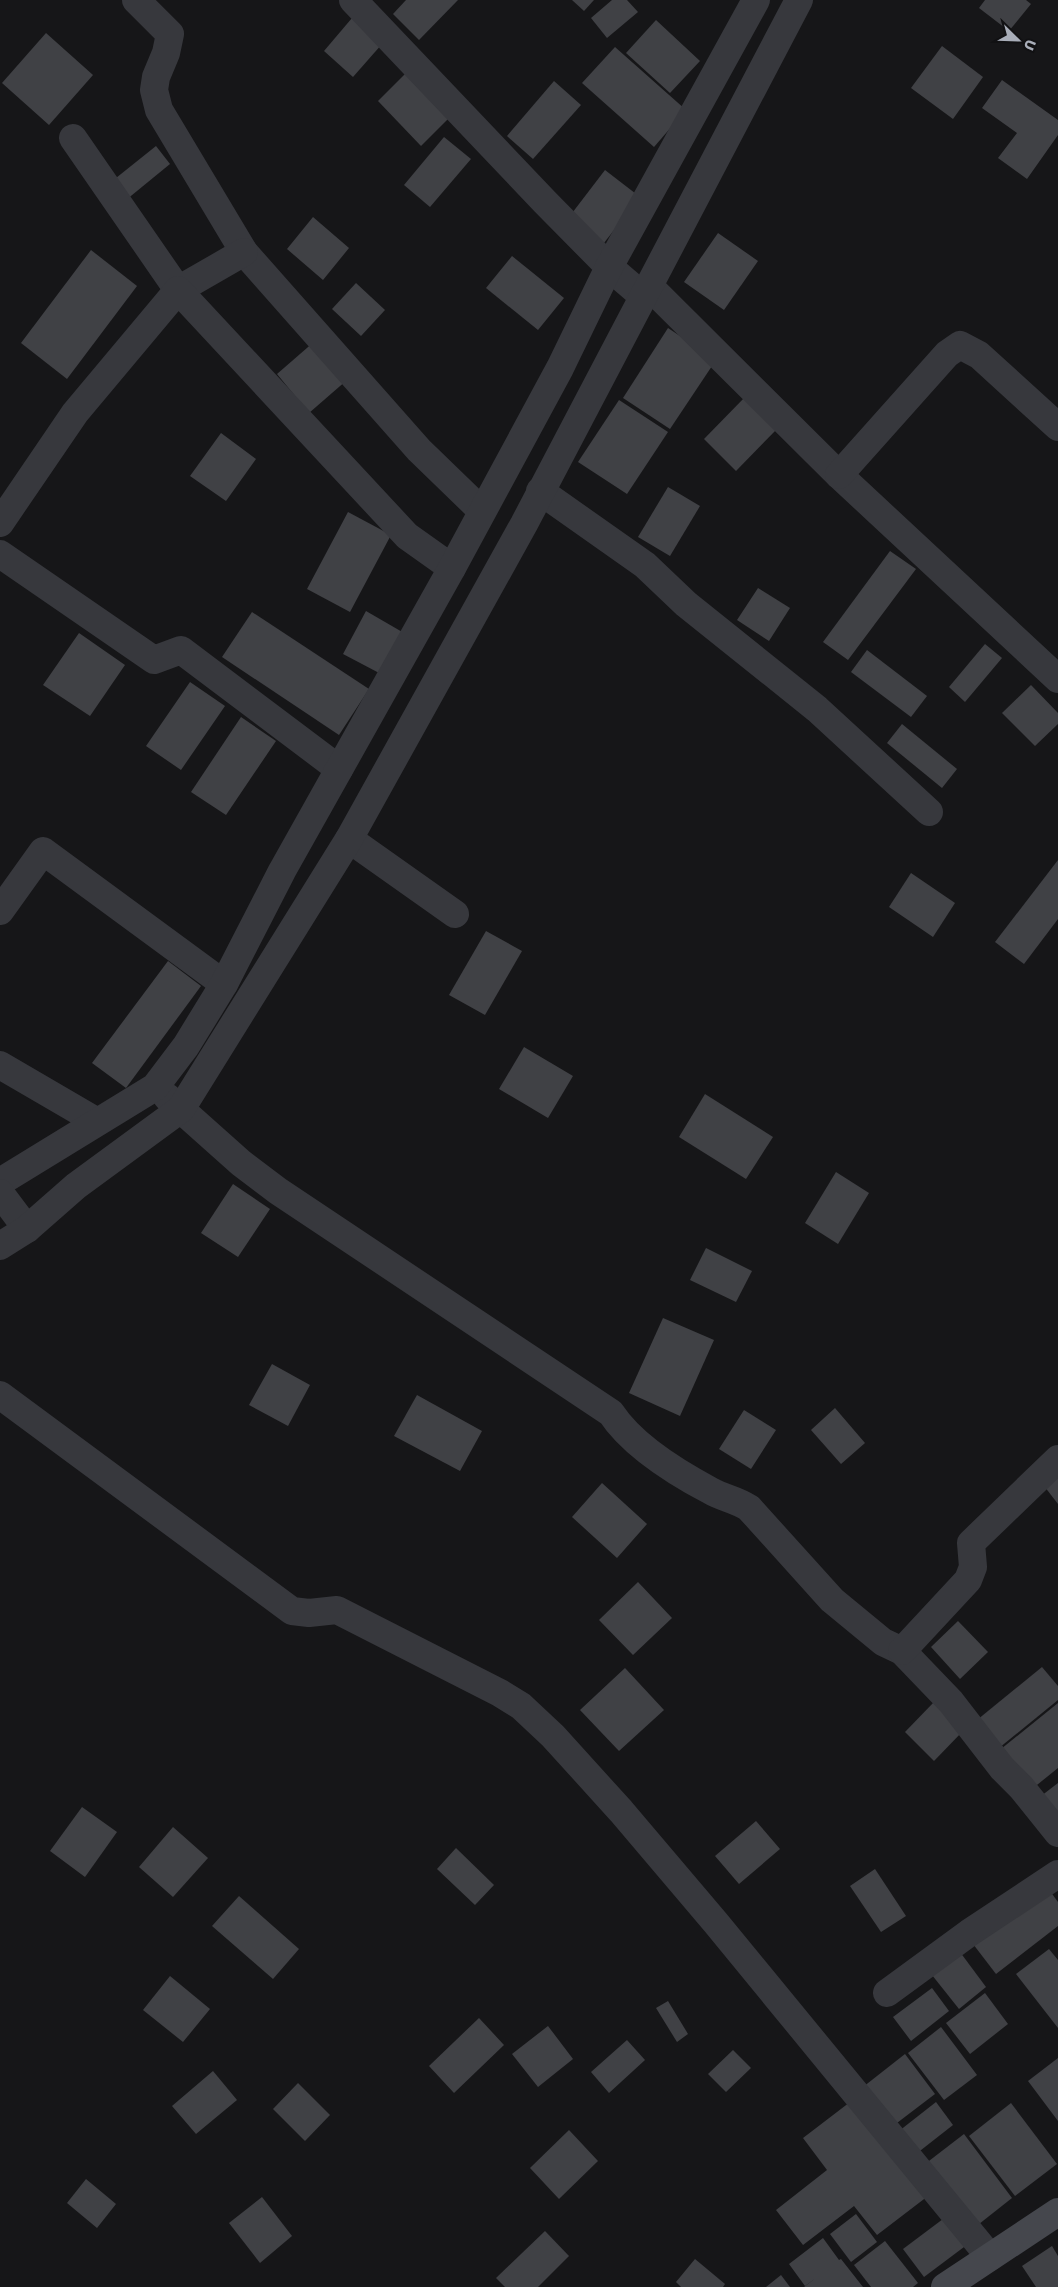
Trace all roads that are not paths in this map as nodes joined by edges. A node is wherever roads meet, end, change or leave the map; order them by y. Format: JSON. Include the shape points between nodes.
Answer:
{"nodes":[{"id":1,"x":136,"y":0,"type":"edge"},
{"id":2,"x":353,"y":0,"type":"edge"},
{"id":3,"x":756,"y":0,"type":"edge"},
{"id":4,"x":799,"y":0,"type":"edge"},
{"id":5,"x":73,"y":138,"type":"dead end"},
{"id":6,"x":244,"y":252,"type":"junction"},
{"id":7,"x":631,"y":283,"type":"junction"},
{"id":8,"x":178,"y":290,"type":"junction"},
{"id":9,"x":1058,"y":427,"type":"edge"},
{"id":10,"x":839,"y":475,"type":"junction"},
{"id":11,"x":540,"y":491,"type":"junction"},
{"id":12,"x":482,"y":511,"type":"junction"},
{"id":13,"x":0,"y":523,"type":"edge"},
{"id":14,"x":0,"y":554,"type":"edge"},
{"id":15,"x":452,"y":568,"type":"junction"},
{"id":16,"x":1058,"y":678,"type":"edge"},
{"id":17,"x":339,"y":769,"type":"junction"},
{"id":18,"x":929,"y":812,"type":"dead end"},
{"id":19,"x":350,"y":839,"type":"junction"},
{"id":20,"x":0,"y":911,"type":"edge"},
{"id":21,"x":455,"y":914,"type":"dead end"},
{"id":22,"x":224,"y":984,"type":"junction"},
{"id":23,"x":0,"y":1064,"type":"edge"},
{"id":24,"x":154,"y":1087,"type":"junction"},
{"id":25,"x":181,"y":1109,"type":"junction"},
{"id":26,"x":96,"y":1121,"type":"junction"},
{"id":27,"x":0,"y":1182,"type":"edge"},
{"id":28,"x":0,"y":1193,"type":"edge"},
{"id":29,"x":27,"y":1229,"type":"junction"},
{"id":30,"x":0,"y":1246,"type":"edge"},
{"id":31,"x":0,"y":1395,"type":"edge"},
{"id":32,"x":1058,"y":1459,"type":"edge"},
{"id":33,"x":902,"y":1651,"type":"junction"},
{"id":34,"x":1058,"y":1833,"type":"edge"},
{"id":35,"x":1058,"y":1874,"type":"edge"},
{"id":36,"x":887,"y":1993,"type":"dead end"},
{"id":37,"x":1058,"y":2212,"type":"edge"},
{"id":38,"x":990,"y":2257,"type":"junction"},
{"id":39,"x":944,"y":2287,"type":"edge"}],
"edges":[{"from":1,"to":6,"type":"street","via":[[170,34],[154,90],[159,110]]},
{"from":2,"to":7,"type":"street"},
{"from":3,"to":7,"type":"street"},
{"from":4,"to":7,"type":"street"},
{"from":5,"to":8,"type":"street"},
{"from":6,"to":8,"type":"street"},
{"from":6,"to":12,"type":"street","via":[[419,450]]},
{"from":7,"to":10,"type":"street"},
{"from":7,"to":11,"type":"street"},
{"from":7,"to":12,"type":"street","via":[[560,368]]},
{"from":8,"to":13,"type":"street","via":[[75,413]]},
{"from":8,"to":15,"type":"street","via":[[408,536]]},
{"from":9,"to":10,"type":"street","via":[[979,355],[960,345],[947,354]]},
{"from":10,"to":16,"type":"street"},
{"from":11,"to":18,"type":"street","via":[[645,565],[686,604],[816,709]]},
{"from":11,"to":19,"type":"street"},
{"from":12,"to":15,"type":"street"},
{"from":14,"to":17,"type":"street","via":[[154,660],[181,650]]},
{"from":15,"to":17,"type":"street"},
{"from":17,"to":22,"type":"street","via":[[282,870]]},
{"from":19,"to":21,"type":"street"},
{"from":19,"to":25,"type":"street"},
{"from":20,"to":22,"type":"street","via":[[43,851]]},
{"from":22,"to":24,"type":"street","via":[[186,1046]]},
{"from":23,"to":26,"type":"street"},
{"from":24,"to":25,"type":"street"},
{"from":24,"to":26,"type":"street"},
{"from":25,"to":29,"type":"street","via":[[76,1186]]},
{"from":25,"to":33,"type":"street","via":[[241,1164],[611,1413],[638,1444],[712,1492],[735,1498],[749,1508],[832,1600],[883,1642]]},
{"from":26,"to":27,"type":"street"},
{"from":28,"to":29,"type":"street"},
{"from":29,"to":30,"type":"street"},
{"from":31,"to":38,"type":"street","via":[[292,1611],[337,1610],[521,1706],[553,1736],[634,1826]]},
{"from":32,"to":33,"type":"street","via":[[971,1543],[973,1567],[968,1580]]},
{"from":33,"to":34,"type":"street","via":[[950,1702]]},
{"from":35,"to":36,"type":"street","via":[[969,1932]]},
{"from":37,"to":38,"type":"main road"},
{"from":38,"to":39,"type":"main road"}]}
